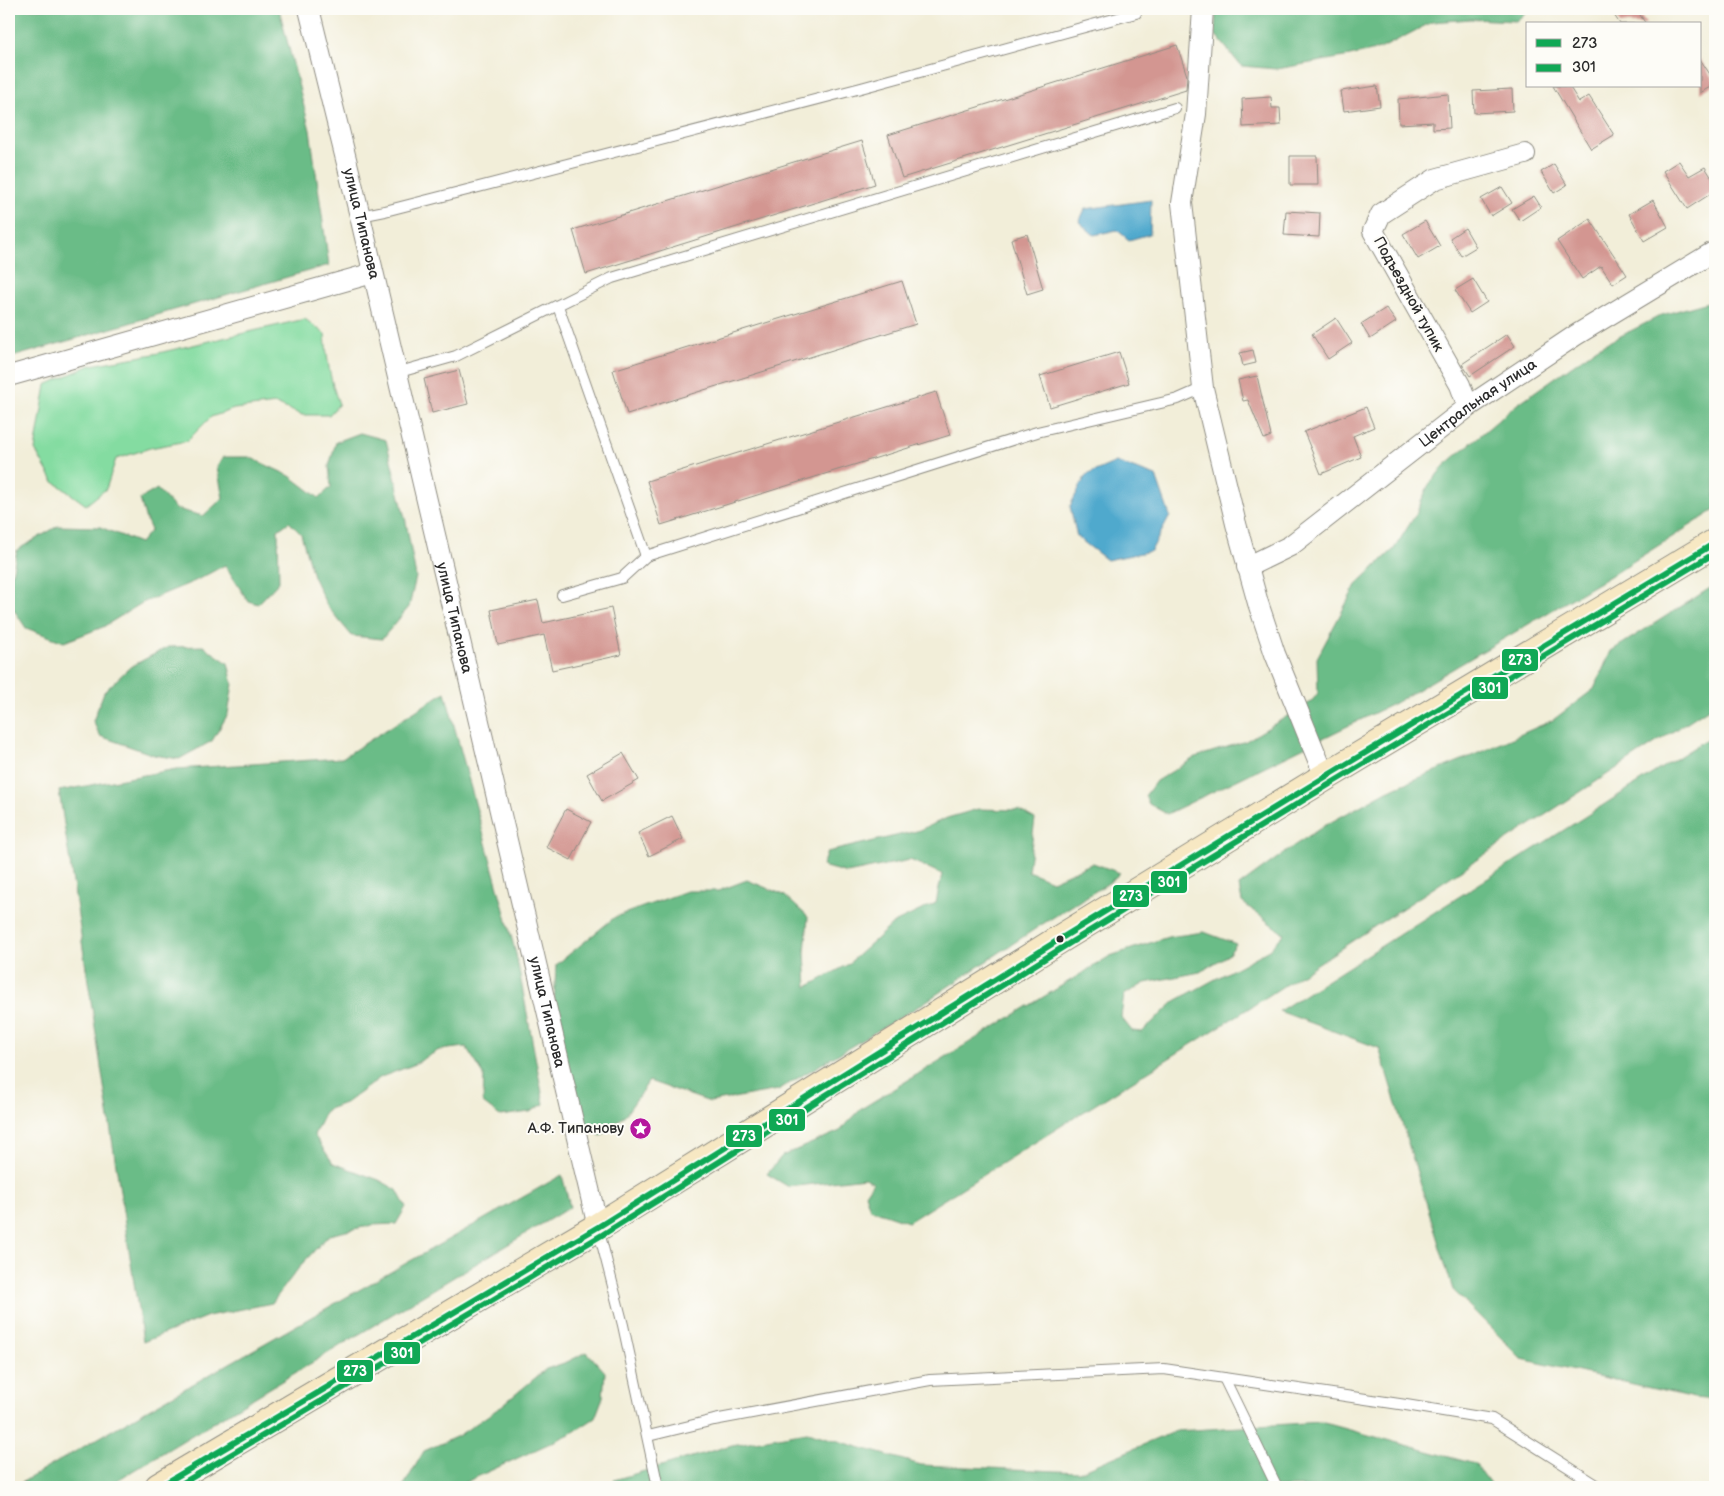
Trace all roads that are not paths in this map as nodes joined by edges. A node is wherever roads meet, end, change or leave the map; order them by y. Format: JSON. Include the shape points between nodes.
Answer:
{"nodes":[{"id":1,"x":309,"y":9,"type":"edge"},
{"id":2,"x":1136,"y":9,"type":"edge"},
{"id":3,"x":1203,"y":9,"type":"edge"},
{"id":4,"x":1175,"y":108,"type":"dead end"},
{"id":5,"x":1525,"y":154,"type":"dead end"},
{"id":6,"x":360,"y":216,"type":"junction"},
{"id":7,"x":1715,"y":250,"type":"edge"},
{"id":8,"x":373,"y":272,"type":"junction"},
{"id":9,"x":558,"y":306,"type":"junction"},
{"id":10,"x":396,"y":373,"type":"junction"},
{"id":11,"x":9,"y":376,"type":"edge"},
{"id":12,"x":1203,"y":388,"type":"junction"},
{"id":13,"x":1468,"y":407,"type":"junction"},
{"id":14,"x":1715,"y":543,"type":"edge"},
{"id":15,"x":646,"y":556,"type":"junction"},
{"id":16,"x":1247,"y":567,"type":"junction"},
{"id":17,"x":562,"y":595,"type":"dead end"},
{"id":18,"x":1325,"y":777,"type":"junction"},
{"id":19,"x":598,"y":1227,"type":"junction"},
{"id":20,"x":1224,"y":1378,"type":"junction"},
{"id":21,"x":648,"y":1436,"type":"junction"},
{"id":22,"x":159,"y":1487,"type":"edge"},
{"id":23,"x":658,"y":1487,"type":"edge"},
{"id":24,"x":1277,"y":1487,"type":"edge"},
{"id":25,"x":1600,"y":1487,"type":"edge"}],
"edges":[{"from":1,"to":6,"type":"street","name":"улица Типанова"},
{"from":2,"to":6,"type":"lane","via":[[1136,13],[861,88]]},
{"from":3,"to":12,"type":"street","via":[[1196,114],[1182,203]]},
{"from":4,"to":9,"type":"lane","via":[[612,278]]},
{"from":5,"to":13,"type":"street","name":"Подъездной тупик","via":[[1435,179],[1381,214],[1373,231],[1460,384]]},
{"from":6,"to":8,"type":"street","name":"улица Типанова"},
{"from":7,"to":13,"type":"street","name":"Центральная улица"},
{"from":8,"to":10,"type":"street","name":"улица Типанова"},
{"from":8,"to":11,"type":"street"},
{"from":9,"to":10,"type":"lane","via":[[456,356]]},
{"from":9,"to":15,"type":"lane"},
{"from":10,"to":19,"type":"street","name":"улица Типанова"},
{"from":12,"to":15,"type":"lane","via":[[1178,399],[1037,432]]},
{"from":12,"to":16,"type":"street"},
{"from":13,"to":16,"type":"street","name":"Центральная улица","via":[[1290,546]]},
{"from":14,"to":18,"type":"main road"},
{"from":15,"to":17,"type":"lane","via":[[622,578]]},
{"from":16,"to":18,"type":"street","via":[[1275,654]]},
{"from":18,"to":19,"type":"main road"},
{"from":19,"to":21,"type":"lane"},
{"from":19,"to":22,"type":"main road"},
{"from":20,"to":21,"type":"lane","via":[[1164,1369],[930,1380],[714,1420]]},
{"from":20,"to":24,"type":"lane"},
{"from":20,"to":25,"type":"lane","via":[[1492,1419]]},
{"from":21,"to":23,"type":"lane"}]}
